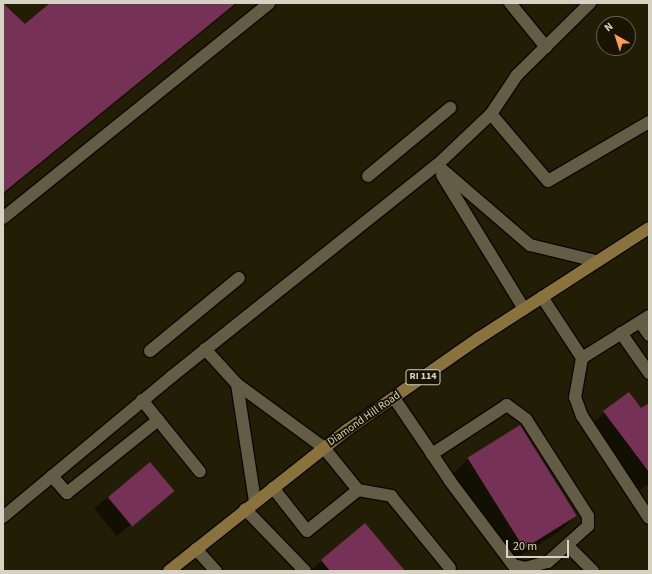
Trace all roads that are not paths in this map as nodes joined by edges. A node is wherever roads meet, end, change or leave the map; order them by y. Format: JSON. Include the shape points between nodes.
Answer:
{"nodes":[{"id":1,"x":269,"y":3,"type":"edge"},
{"id":2,"x":510,"y":3,"type":"edge"},
{"id":3,"x":589,"y":3,"type":"edge"},
{"id":4,"x":546,"y":47,"type":"junction"},
{"id":5,"x":450,"y":108,"type":"dead end"},
{"id":6,"x":491,"y":114,"type":"junction"},
{"id":7,"x":649,"y":122,"type":"edge"},
{"id":8,"x":437,"y":165,"type":"junction"},
{"id":9,"x":368,"y":176,"type":"dead end"},
{"id":10,"x":3,"y":218,"type":"edge"},
{"id":11,"x":649,"y":228,"type":"edge"},
{"id":12,"x":596,"y":261,"type":"junction"},
{"id":13,"x":239,"y":278,"type":"dead end"},
{"id":14,"x":542,"y":297,"type":"junction"},
{"id":15,"x":524,"y":309,"type":"junction"},
{"id":16,"x":644,"y":319,"type":"edge"},
{"id":17,"x":621,"y":333,"type":"junction"},
{"id":18,"x":649,"y":335,"type":"edge"},
{"id":19,"x":205,"y":349,"type":"junction"},
{"id":20,"x":150,"y":351,"type":"dead end"},
{"id":21,"x":582,"y":358,"type":"junction"},
{"id":22,"x":649,"y":373,"type":"edge"},
{"id":23,"x":237,"y":384,"type":"junction"},
{"id":24,"x":394,"y":398,"type":"junction"},
{"id":25,"x":142,"y":400,"type":"junction"},
{"id":26,"x":158,"y":420,"type":"junction"},
{"id":27,"x":324,"y":448,"type":"junction"},
{"id":28,"x":432,"y":454,"type":"junction"},
{"id":29,"x":200,"y":472,"type":"dead end"},
{"id":30,"x":52,"y":476,"type":"junction"},
{"id":31,"x":273,"y":488,"type":"junction"},
{"id":32,"x":358,"y":490,"type":"junction"},
{"id":33,"x":250,"y":506,"type":"junction"},
{"id":34,"x":3,"y":517,"type":"edge"},
{"id":35,"x":649,"y":518,"type":"edge"},
{"id":36,"x":569,"y":547,"type":"junction"},
{"id":37,"x":196,"y":549,"type":"junction"},
{"id":38,"x":450,"y":568,"type":"dead end"},
{"id":39,"x":169,"y":571,"type":"edge"},
{"id":40,"x":216,"y":571,"type":"edge"},
{"id":41,"x":305,"y":571,"type":"edge"},
{"id":42,"x":593,"y":571,"type":"edge"}],
"edges":[{"from":1,"to":10,"type":"lane"},
{"from":2,"to":4,"type":"lane"},
{"from":3,"to":4,"type":"lane"},
{"from":4,"to":6,"type":"lane","via":[[517,75]]},
{"from":5,"to":9,"type":"lane"},
{"from":6,"to":7,"type":"lane","via":[[548,181]]},
{"from":6,"to":8,"type":"lane"},
{"from":8,"to":12,"type":"lane","via":[[530,245]]},
{"from":8,"to":15,"type":"lane"},
{"from":8,"to":19,"type":"lane"},
{"from":11,"to":12,"type":"main road","name":"Diamond Hill Road","number":"RI 114"},
{"from":12,"to":14,"type":"main road","name":"Diamond Hill Road","number":"RI 114"},
{"from":13,"to":20,"type":"lane"},
{"from":14,"to":15,"type":"main road","name":"Diamond Hill Road","number":"RI 114"},
{"from":14,"to":21,"type":"lane"},
{"from":15,"to":24,"type":"main road","name":"Diamond Hill Road","number":"RI 114"},
{"from":16,"to":17,"type":"lane"},
{"from":16,"to":18,"type":"lane"},
{"from":17,"to":21,"type":"lane"},
{"from":17,"to":22,"type":"lane"},
{"from":19,"to":23,"type":"lane"},
{"from":19,"to":25,"type":"lane"},
{"from":21,"to":35,"type":"lane","via":[[575,396],[582,416]]},
{"from":23,"to":27,"type":"lane"},
{"from":23,"to":33,"type":"lane"},
{"from":24,"to":27,"type":"main road","name":"Diamond Hill Road","number":"RI 114"},
{"from":24,"to":28,"type":"lane"},
{"from":25,"to":26,"type":"lane"},
{"from":25,"to":30,"type":"lane"},
{"from":26,"to":29,"type":"lane"},
{"from":26,"to":30,"type":"lane","via":[[67,493]]},
{"from":27,"to":31,"type":"main road","name":"Diamond Hill Road","number":"RI 114"},
{"from":27,"to":32,"type":"lane"},
{"from":28,"to":36,"type":"lane","via":[[513,565],[525,568],[548,562]]},
{"from":28,"to":36,"type":"lane","via":[[507,405],[526,419],[588,516],[588,526]]},
{"from":30,"to":34,"type":"lane"},
{"from":31,"to":32,"type":"lane","via":[[307,531]]},
{"from":31,"to":33,"type":"main road","name":"Diamond Hill Road","number":"RI 114"},
{"from":32,"to":38,"type":"lane","via":[[391,496]]},
{"from":33,"to":37,"type":"main road","name":"Diamond Hill Road","number":"RI 114"},
{"from":33,"to":41,"type":"lane"},
{"from":36,"to":42,"type":"lane"},
{"from":37,"to":39,"type":"main road","name":"Diamond Hill Road","number":"RI 114"},
{"from":37,"to":40,"type":"lane"}]}
